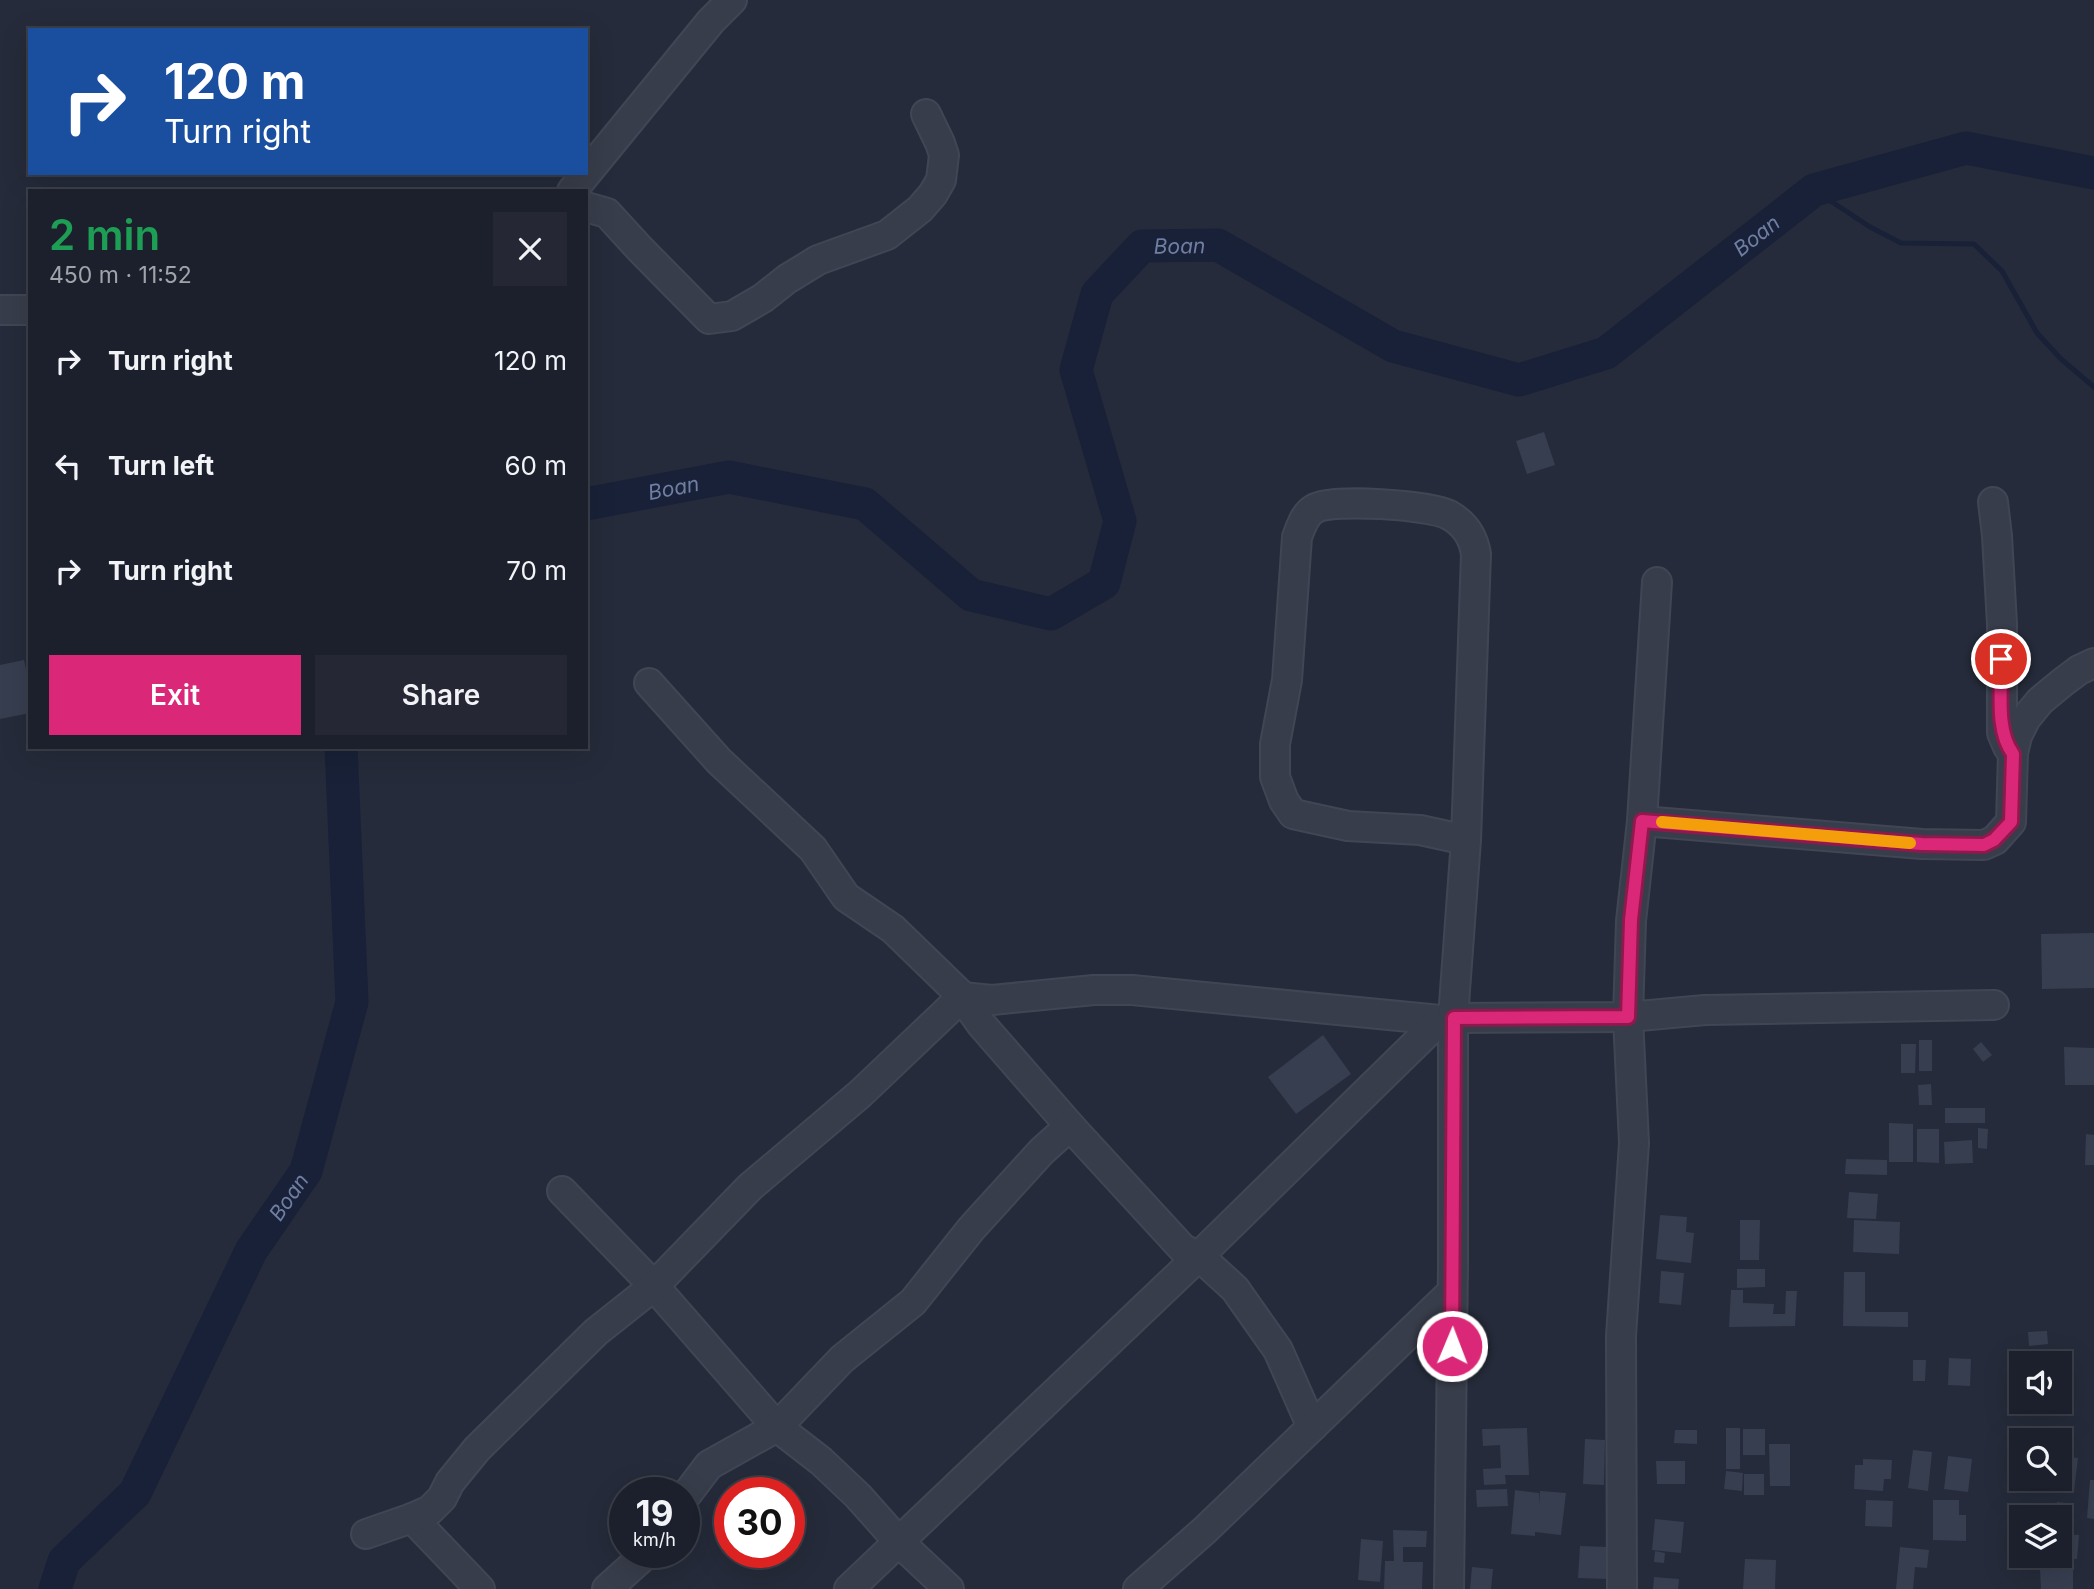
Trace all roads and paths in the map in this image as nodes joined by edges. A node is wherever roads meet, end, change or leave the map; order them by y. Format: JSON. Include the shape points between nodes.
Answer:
{"nodes":[{"id":1,"x":732,"y":0,"type":"edge"},
{"id":2,"x":926,"y":114,"type":"dead end"},
{"id":3,"x":588,"y":171,"type":"edge"},
{"id":4,"x":585,"y":175,"type":"edge"},
{"id":5,"x":574,"y":189,"type":"edge"},
{"id":6,"x":588,"y":208,"type":"edge"},
{"id":7,"x":0,"y":310,"type":"edge"},
{"id":8,"x":28,"y":310,"type":"edge"},
{"id":9,"x":1993,"y":502,"type":"dead end"},
{"id":10,"x":1657,"y":582,"type":"dead end"},
{"id":11,"x":2094,"y":663,"type":"edge"},
{"id":12,"x":649,"y":683,"type":"dead end"},
{"id":13,"x":2013,"y":754,"type":"junction"},
{"id":14,"x":1642,"y":821,"type":"junction"},
{"id":15,"x":1466,"y":840,"type":"junction"},
{"id":16,"x":962,"y":997,"type":"junction"},
{"id":17,"x":1994,"y":1005,"type":"dead end"},
{"id":18,"x":1628,"y":1017,"type":"junction"},
{"id":19,"x":1447,"y":1019,"type":"junction"},
{"id":20,"x":1070,"y":1126,"type":"junction"},
{"id":21,"x":562,"y":1191,"type":"dead end"},
{"id":22,"x":1199,"y":1256,"type":"junction"},
{"id":23,"x":654,"y":1286,"type":"junction"},
{"id":24,"x":1452,"y":1292,"type":"junction"},
{"id":25,"x":777,"y":1427,"type":"junction"},
{"id":26,"x":1312,"y":1427,"type":"junction"},
{"id":27,"x":700,"y":1477,"type":"edge"},
{"id":28,"x":412,"y":1518,"type":"junction"},
{"id":29,"x":366,"y":1534,"type":"dead end"},
{"id":30,"x":899,"y":1542,"type":"junction"},
{"id":31,"x":630,"y":1568,"type":"edge"},
{"id":32,"x":480,"y":1589,"type":"edge"},
{"id":33,"x":607,"y":1589,"type":"edge"},
{"id":34,"x":849,"y":1589,"type":"edge"},
{"id":35,"x":949,"y":1589,"type":"edge"},
{"id":36,"x":1138,"y":1589,"type":"edge"},
{"id":37,"x":1448,"y":1589,"type":"edge"},
{"id":38,"x":1622,"y":1589,"type":"edge"}],
"edges":[{"from":1,"to":3,"type":"street"},
{"from":2,"to":6,"type":"street","via":[[944,155],[941,180],[920,209],[887,235],[818,260],[732,316],[709,319],[607,213]]},
{"from":4,"to":5,"type":"street"},
{"from":7,"to":8,"type":"street"},
{"from":9,"to":13,"type":"street","via":[[2002,624],[2002,733]]},
{"from":10,"to":14,"type":"street"},
{"from":11,"to":13,"type":"street","via":[[2040,701],[2026,718]]},
{"from":12,"to":16,"type":"street","via":[[719,761],[813,849],[846,897],[894,929]]},
{"from":13,"to":14,"type":"street","via":[[2011,822],[1984,845]]},
{"from":14,"to":18,"type":"street","via":[[1631,920]]},
{"from":15,"to":15,"type":"street","via":[[1420,830],[1348,826],[1293,814],[1280,793],[1275,744],[1287,680],[1297,537],[1313,509],[1331,503],[1414,506],[1446,513],[1474,539]]},
{"from":15,"to":19,"type":"street"},
{"from":16,"to":19,"type":"street","via":[[992,1000],[1132,990]]},
{"from":16,"to":20,"type":"street"},
{"from":16,"to":23,"type":"street","via":[[860,1094],[750,1187]]},
{"from":17,"to":18,"type":"street","via":[[1705,1010]]},
{"from":18,"to":19,"type":"street"},
{"from":18,"to":38,"type":"street","via":[[1634,1143],[1621,1336]]},
{"from":19,"to":22,"type":"street"},
{"from":19,"to":24,"type":"street"},
{"from":20,"to":22,"type":"street","via":[[1183,1249]]},
{"from":20,"to":25,"type":"street","via":[[971,1229],[913,1302],[842,1359]]},
{"from":21,"to":23,"type":"street"},
{"from":22,"to":26,"type":"street","via":[[1235,1289],[1278,1350]]},
{"from":22,"to":30,"type":"street"},
{"from":23,"to":25,"type":"street"},
{"from":23,"to":28,"type":"street","via":[[596,1332],[477,1449],[442,1498]]},
{"from":24,"to":26,"type":"street"},
{"from":24,"to":37,"type":"street"},
{"from":25,"to":27,"type":"street","via":[[709,1465]]},
{"from":25,"to":30,"type":"street","via":[[821,1461]]},
{"from":26,"to":36,"type":"street"},
{"from":28,"to":29,"type":"street"},
{"from":28,"to":32,"type":"street"},
{"from":30,"to":34,"type":"street"},
{"from":30,"to":35,"type":"street"},
{"from":31,"to":33,"type":"street"}]}
